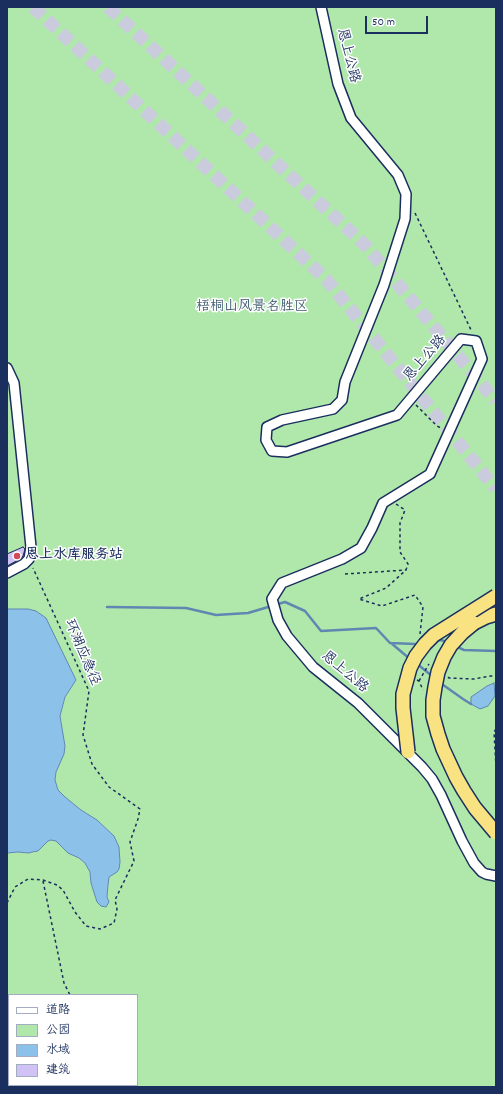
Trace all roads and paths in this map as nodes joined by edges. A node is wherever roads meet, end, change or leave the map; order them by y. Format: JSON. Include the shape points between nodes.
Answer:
{"nodes":[{"id":1,"x":322,"y":7,"type":"edge"},
{"id":2,"x":414,"y":211,"type":"dead end"},
{"id":3,"x":476,"y":341,"type":"junction"},
{"id":4,"x":7,"y":368,"type":"edge"},
{"id":5,"x":413,"y":395,"type":"junction"},
{"id":6,"x":449,"y":432,"type":"junction"},
{"id":7,"x":396,"y":504,"type":"dead end"},
{"id":8,"x":29,"y":559,"type":"junction"},
{"id":9,"x":406,"y":570,"type":"junction"},
{"id":10,"x":7,"y":573,"type":"edge"},
{"id":11,"x":345,"y":574,"type":"dead end"},
{"id":12,"x":496,"y":596,"type":"edge"},
{"id":13,"x":496,"y":614,"type":"edge"},
{"id":14,"x":419,"y":638,"type":"dead end"},
{"id":15,"x":430,"y":663,"type":"dead end"},
{"id":16,"x":444,"y":674,"type":"dead end"},
{"id":17,"x":496,"y":676,"type":"edge"},
{"id":18,"x":419,"y":681,"type":"dead end"},
{"id":19,"x":496,"y":729,"type":"edge"},
{"id":20,"x":408,"y":752,"type":"junction"},
{"id":21,"x":496,"y":767,"type":"edge"},
{"id":22,"x":496,"y":833,"type":"edge"},
{"id":23,"x":496,"y":876,"type":"edge"},
{"id":24,"x":43,"y":880,"type":"junction"},
{"id":25,"x":7,"y":903,"type":"edge"},
{"id":26,"x":70,"y":994,"type":"edge"}],
"edges":[{"from":1,"to":5,"type":"street","name":"恩上公路","via":[[338,84],[351,118],[398,175],[406,194],[405,219],[384,285],[345,382],[342,400],[333,409],[282,420],[267,427],[266,440],[272,451],[287,452],[397,415]]},
{"from":2,"to":3,"type":"path"},
{"from":3,"to":5,"type":"street","name":"恩上公路","via":[[461,339]]},
{"from":3,"to":6,"type":"street","name":"恩上公路","via":[[482,359]]},
{"from":4,"to":8,"type":"street","via":[[14,383],[32,547]]},
{"from":5,"to":6,"type":"path","via":[[423,412],[437,426]]},
{"from":6,"to":20,"type":"street","name":"恩上公路","via":[[430,474],[383,503],[361,548],[342,559],[282,583],[272,599],[278,620],[287,636],[313,667],[358,702]]},
{"from":7,"to":9,"type":"path","via":[[405,510],[400,523],[400,552],[408,564]]},
{"from":8,"to":10,"type":"street"},
{"from":8,"to":24,"type":"path","name":"环湖应急径","via":[[89,691],[83,735],[92,764],[109,787],[140,809],[130,842],[134,861],[115,900],[118,909],[114,923],[100,929],[86,926],[63,890]]},
{"from":9,"to":11,"type":"path"},
{"from":9,"to":14,"type":"path","via":[[386,588],[358,599],[382,606],[416,595],[423,607]]},
{"from":12,"to":20,"type":"highway","bridge":true,"via":[[434,635],[416,656],[403,694]]},
{"from":13,"to":22,"type":"highway","bridge":true,"via":[[474,624],[451,645],[438,672],[433,700],[433,716],[438,734],[456,777]]},
{"from":15,"to":18,"type":"path"},
{"from":16,"to":17,"type":"path","via":[[449,678],[474,679]]},
{"from":19,"to":21,"type":"path"},
{"from":20,"to":23,"type":"street","name":"恩上公路","via":[[432,779],[474,863],[482,872]]},
{"from":24,"to":25,"type":"path","name":"环湖应急径","via":[[28,879],[21,883],[15,887]]},
{"from":24,"to":26,"type":"path","via":[[64,983]]}]}
